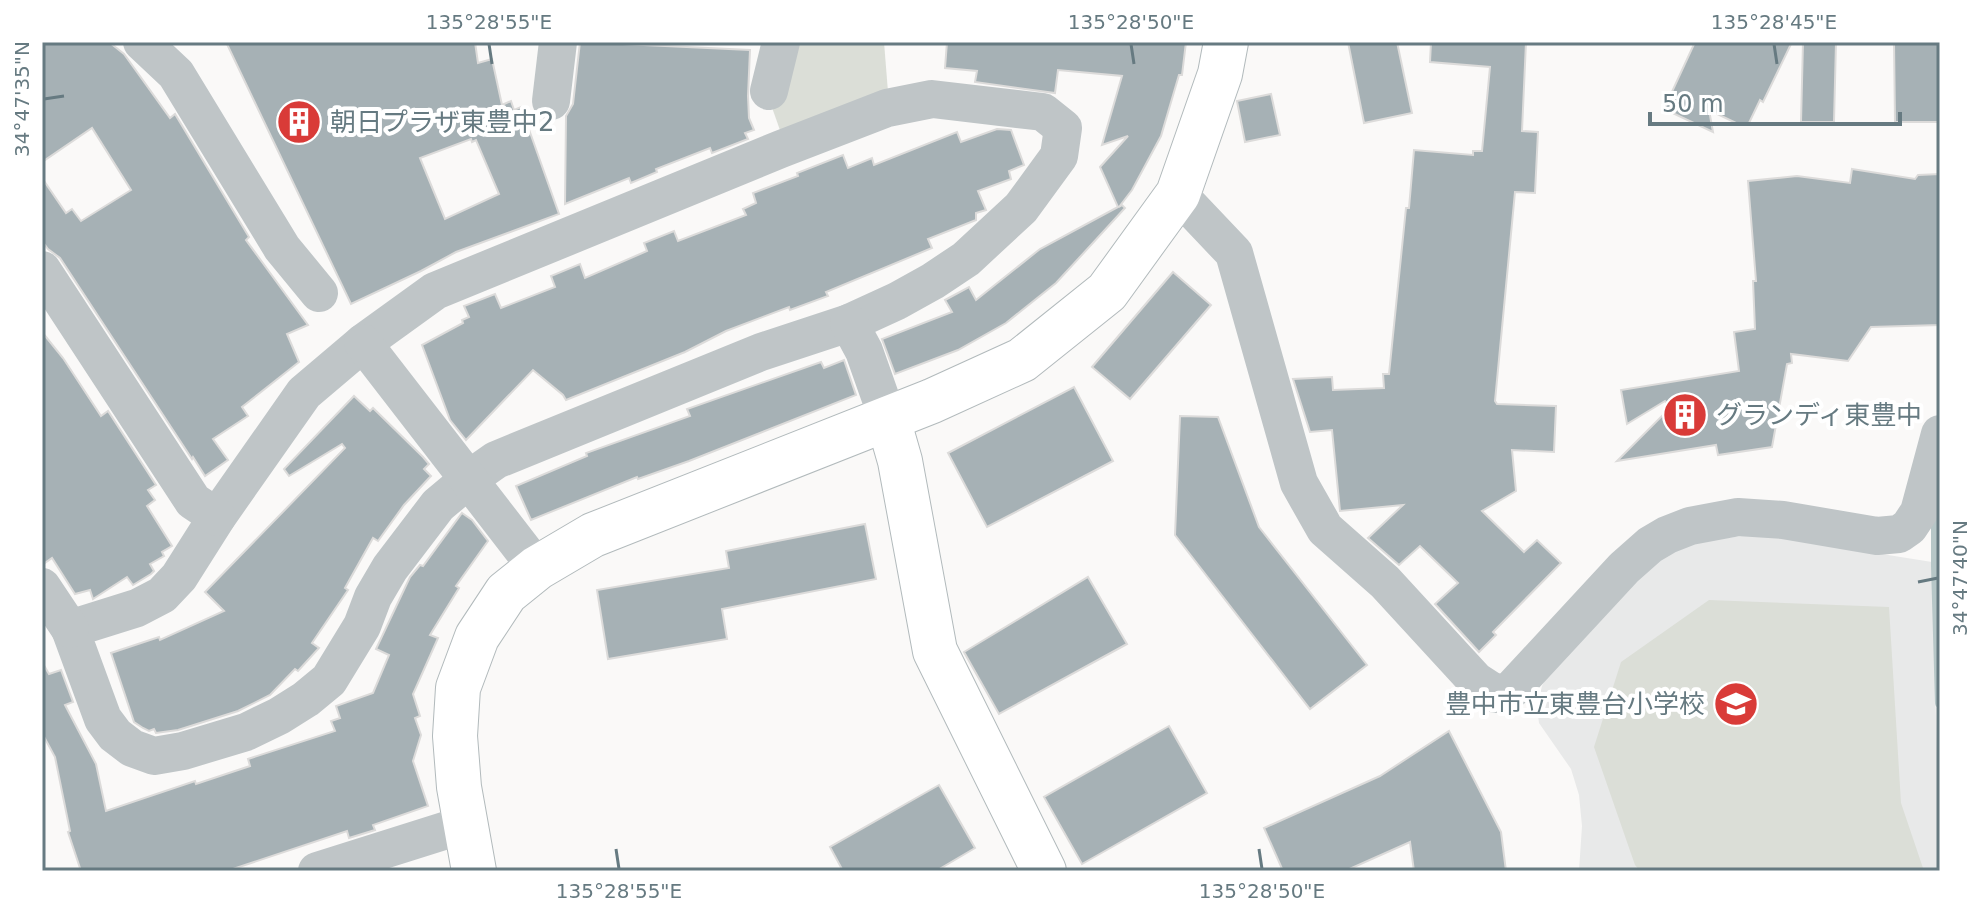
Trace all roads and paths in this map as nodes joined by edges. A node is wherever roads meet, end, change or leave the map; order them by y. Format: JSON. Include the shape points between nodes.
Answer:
{"nodes":[{"id":1,"x":142,"y":42,"type":"edge"},
{"id":2,"x":558,"y":42,"type":"edge"},
{"id":3,"x":781,"y":42,"type":"edge"},
{"id":4,"x":1226,"y":42,"type":"edge"},
{"id":5,"x":769,"y":91,"type":"dead end"},
{"id":6,"x":551,"y":101,"type":"dead end"},
{"id":7,"x":1178,"y":194,"type":"junction"},
{"id":8,"x":42,"y":270,"type":"edge"},
{"id":9,"x":319,"y":293,"type":"dead end"},
{"id":10,"x":849,"y":323,"type":"junction"},
{"id":11,"x":363,"y":343,"type":"junction"},
{"id":12,"x":888,"y":419,"type":"junction"},
{"id":13,"x":1940,"y":434,"type":"edge"},
{"id":14,"x":469,"y":479,"type":"junction"},
{"id":15,"x":217,"y":517,"type":"junction"},
{"id":16,"x":537,"y":568,"type":"junction"},
{"id":17,"x":42,"y":587,"type":"edge"},
{"id":18,"x":70,"y":629,"type":"junction"},
{"id":19,"x":466,"y":824,"type":"junction"},
{"id":20,"x":317,"y":871,"type":"edge"},
{"id":21,"x":474,"y":871,"type":"edge"},
{"id":22,"x":1044,"y":871,"type":"edge"}],
"edges":[{"from":1,"to":9,"type":"street","via":[[176,74],[282,248]]},
{"from":2,"to":6,"type":"street"},
{"from":3,"to":5,"type":"street"},
{"from":4,"to":7,"type":"street"},
{"from":7,"to":12,"type":"street","via":[[1107,292],[1022,360]]},
{"from":7,"to":13,"type":"street","via":[[1234,253],[1299,483],[1325,529],[1385,582],[1476,681],[1496,694],[1513,687],[1624,568],[1667,535],[1738,517],[1877,536],[1899,534],[1919,512]]},
{"from":8,"to":15,"type":"street","via":[[193,501]]},
{"from":10,"to":11,"type":"street","via":[[933,281],[995,234],[1059,156],[1063,128],[1043,112],[932,99],[887,108],[435,291]]},
{"from":10,"to":12,"type":"street"},
{"from":10,"to":14,"type":"street","via":[[761,352],[496,460]]},
{"from":11,"to":14,"type":"street"},
{"from":11,"to":15,"type":"street","via":[[304,393]]},
{"from":12,"to":16,"type":"street","via":[[593,535]]},
{"from":12,"to":22,"type":"street","via":[[935,651]]},
{"from":14,"to":16,"type":"street"},
{"from":14,"to":18,"type":"street","via":[[438,505],[390,568],[329,680],[246,732],[154,756],[132,748],[103,719]]},
{"from":15,"to":18,"type":"street","via":[[162,595]]},
{"from":16,"to":19,"type":"street","via":[[506,593],[477,637],[458,688],[455,736]]},
{"from":17,"to":18,"type":"street"},
{"from":19,"to":20,"type":"street"},
{"from":19,"to":21,"type":"street"}]}
